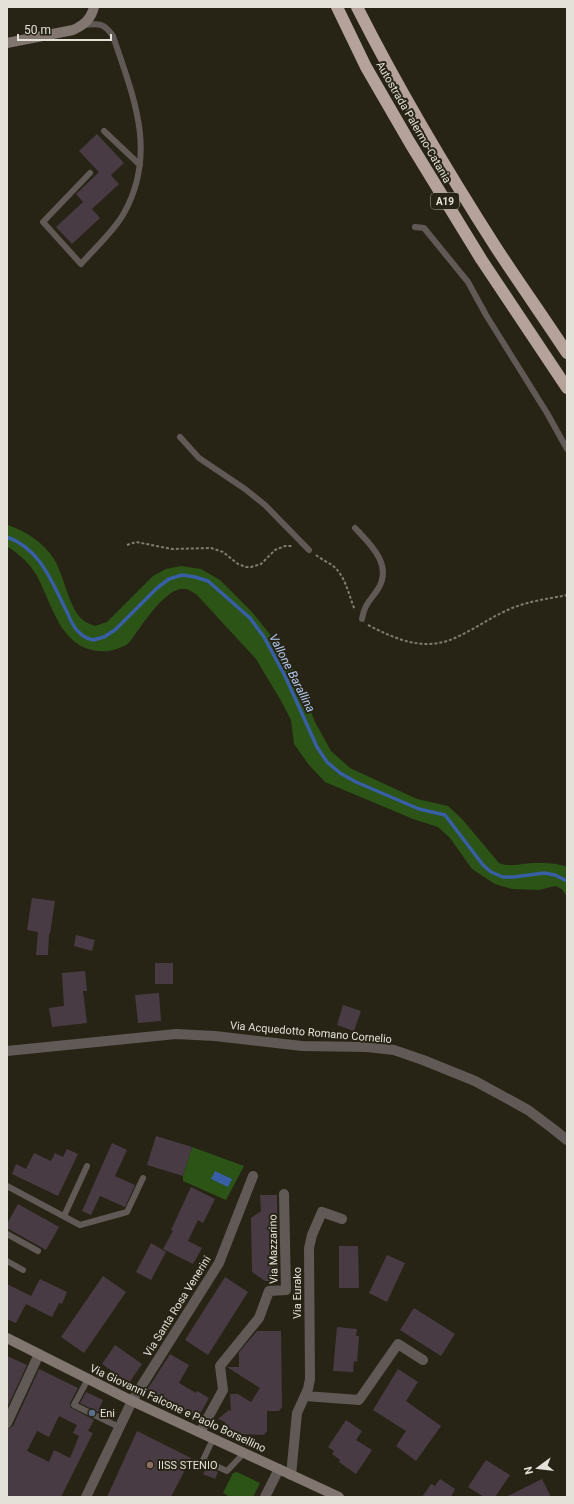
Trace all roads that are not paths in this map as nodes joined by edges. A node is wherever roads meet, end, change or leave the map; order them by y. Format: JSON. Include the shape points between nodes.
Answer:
{"nodes":[{"id":1,"x":94,"y":7,"type":"edge"},
{"id":2,"x":337,"y":7,"type":"edge"},
{"id":3,"x":357,"y":7,"type":"edge"},
{"id":4,"x":82,"y":26,"type":"junction"},
{"id":5,"x":7,"y":44,"type":"edge"},
{"id":6,"x":104,"y":131,"type":"dead end"},
{"id":7,"x":140,"y":165,"type":"junction"},
{"id":8,"x":90,"y":173,"type":"dead end"},
{"id":9,"x":415,"y":227,"type":"dead end"},
{"id":10,"x":567,"y":353,"type":"edge"},
{"id":11,"x":567,"y":388,"type":"edge"},
{"id":12,"x":180,"y":437,"type":"dead end"},
{"id":13,"x":567,"y":449,"type":"edge"},
{"id":14,"x":355,"y":528,"type":"dead end"},
{"id":15,"x":309,"y":550,"type":"road end"},
{"id":16,"x":362,"y":619,"type":"road end"},
{"id":17,"x":7,"y":1050,"type":"edge"},
{"id":18,"x":567,"y":1140,"type":"edge"},
{"id":19,"x":87,"y":1166,"type":"dead end"},
{"id":20,"x":253,"y":1176,"type":"dead end"},
{"id":21,"x":143,"y":1178,"type":"dead end"},
{"id":22,"x":7,"y":1186,"type":"edge"},
{"id":23,"x":284,"y":1194,"type":"dead end"},
{"id":24,"x":64,"y":1216,"type":"junction"},
{"id":25,"x":342,"y":1218,"type":"dead end"},
{"id":26,"x":7,"y":1234,"type":"edge"},
{"id":27,"x":38,"y":1251,"type":"dead end"},
{"id":28,"x":7,"y":1262,"type":"edge"},
{"id":29,"x":23,"y":1270,"type":"dead end"},
{"id":30,"x":7,"y":1338,"type":"edge"},
{"id":31,"x":39,"y":1354,"type":"junction"},
{"id":32,"x":423,"y":1360,"type":"dead end"},
{"id":33,"x":88,"y":1379,"type":"junction"},
{"id":34,"x":304,"y":1396,"type":"junction"},
{"id":35,"x":132,"y":1401,"type":"junction"},
{"id":36,"x":7,"y":1423,"type":"edge"},
{"id":37,"x":119,"y":1427,"type":"junction"},
{"id":38,"x":200,"y":1432,"type":"junction"},
{"id":39,"x":213,"y":1439,"type":"junction"},
{"id":40,"x":244,"y":1453,"type":"junction"},
{"id":41,"x":279,"y":1469,"type":"junction"},
{"id":42,"x":291,"y":1475,"type":"junction"},
{"id":43,"x":86,"y":1497,"type":"edge"},
{"id":44,"x":265,"y":1497,"type":"edge"},
{"id":45,"x":339,"y":1497,"type":"edge"}],
"edges":[{"from":1,"to":4,"type":"main road","via":[[90,18]]},
{"from":2,"to":11,"type":"highway","name":"Autostrada Palermo-Catania","number":"A19","via":[[366,67],[410,143],[481,259]]},
{"from":3,"to":10,"type":"highway","name":"Autostrada Palermo-Catania","number":"A19","via":[[426,134],[497,249]]},
{"from":4,"to":5,"type":"main road"},
{"from":4,"to":7,"type":"lane","via":[[96,24],[107,28],[113,36],[136,105],[142,147]]},
{"from":6,"to":7,"type":"lane"},
{"from":7,"to":8,"type":"lane","via":[[137,184],[124,214],[81,264],[43,222]]},
{"from":9,"to":13,"type":"lane","via":[[424,228],[468,282]]},
{"from":12,"to":15,"type":"lane","via":[[199,458],[265,505]]},
{"from":14,"to":16,"type":"lane","via":[[379,556],[384,567],[378,589],[364,609]]},
{"from":17,"to":18,"type":"street","name":"Via Acquedotto Romano Cornelio","via":[[176,1034],[302,1046],[360,1046],[394,1050],[475,1081],[528,1110]]},
{"from":19,"to":24,"type":"lane"},
{"from":20,"to":35,"type":"street","name":"Via Santa Rosa Venerini","via":[[219,1262]]},
{"from":21,"to":24,"type":"lane","via":[[127,1212],[80,1225]]},
{"from":22,"to":24,"type":"lane"},
{"from":23,"to":38,"type":"street","name":"Via Mazzarino","via":[[286,1290],[268,1291],[259,1318],[220,1366],[223,1390]]},
{"from":25,"to":34,"type":"street","name":"Via Eurako","via":[[322,1212],[310,1242],[310,1379]]},
{"from":26,"to":27,"type":"lane"},
{"from":28,"to":29,"type":"lane"},
{"from":30,"to":31,"type":"main road","name":"Via Giovanni Falcone e Paolo Borsellino"},
{"from":31,"to":33,"type":"main road","name":"Via Giovanni Falcone e Paolo Borsellino"},
{"from":31,"to":36,"type":"street"},
{"from":32,"to":34,"type":"street","via":[[398,1344],[359,1400]]},
{"from":33,"to":35,"type":"main road","name":"Via Giovanni Falcone e Paolo Borsellino"},
{"from":33,"to":37,"type":"lane","via":[[74,1405]]},
{"from":34,"to":42,"type":"street","name":"Via Eurako","via":[[297,1413]]},
{"from":35,"to":37,"type":"street","name":"Via Santa Rosa Venerini"},
{"from":35,"to":38,"type":"main road","name":"Via Giovanni Falcone e Paolo Borsellino"},
{"from":37,"to":43,"type":"street","name":"Via Santa Rosa Venerini"},
{"from":38,"to":39,"type":"main road","name":"Via Giovanni Falcone e Paolo Borsellino"},
{"from":39,"to":40,"type":"main road","name":"Via Giovanni Falcone e Paolo Borsellino"},
{"from":39,"to":40,"type":"lane","via":[[204,1460],[227,1471]]},
{"from":40,"to":41,"type":"main road","name":"Via Giovanni Falcone e Paolo Borsellino"},
{"from":41,"to":42,"type":"main road","name":"Via Giovanni Falcone e Paolo Borsellino"},
{"from":41,"to":44,"type":"street"},
{"from":42,"to":45,"type":"main road","name":"Via Giovanni Falcone e Paolo Borsellino"}]}
